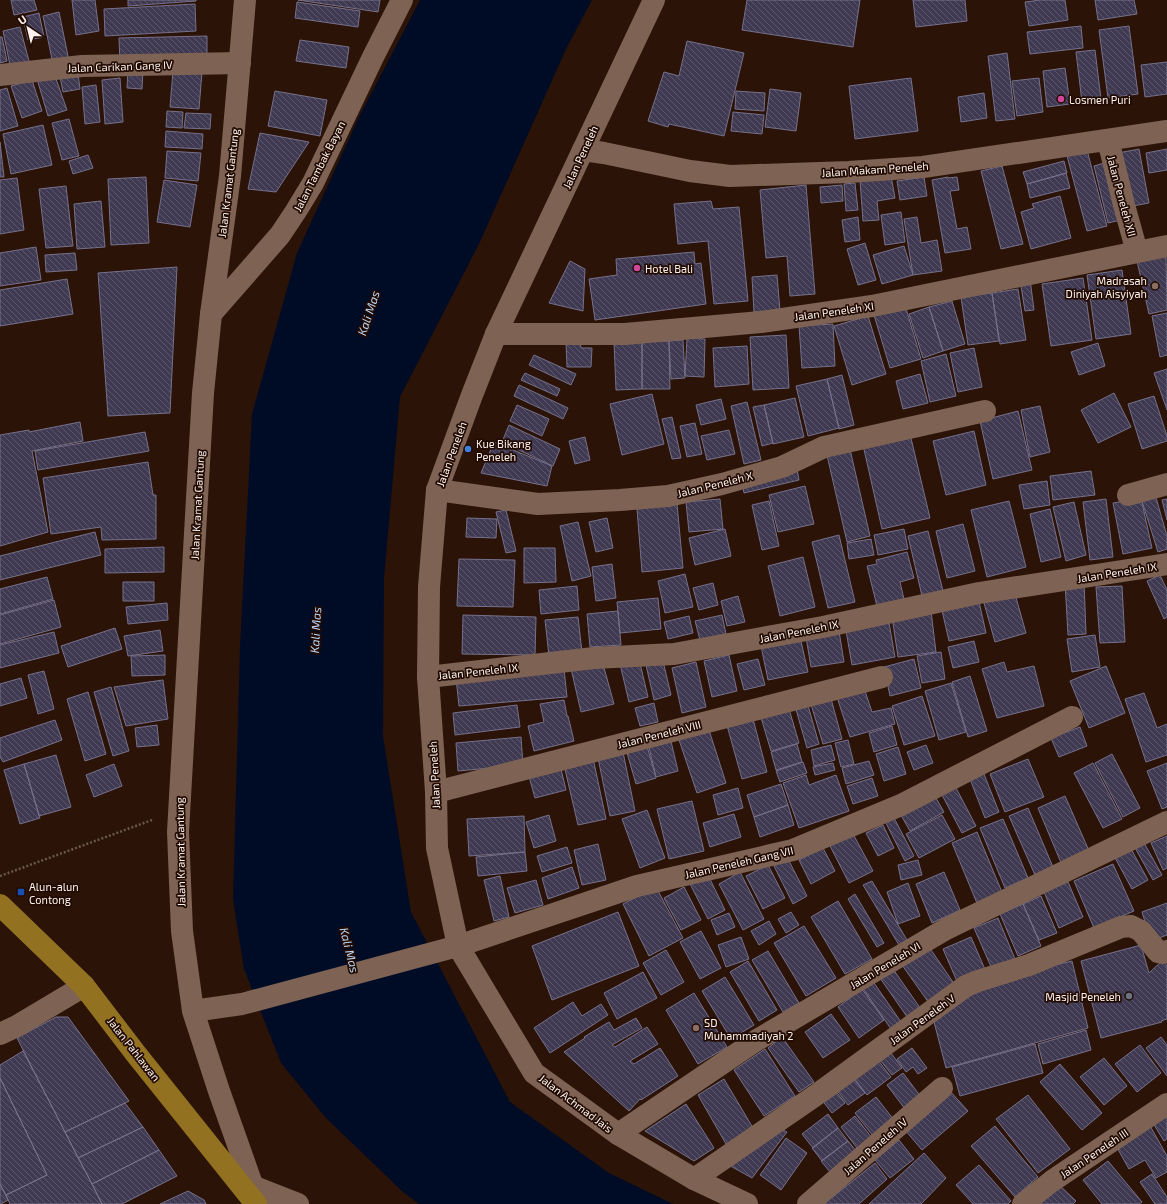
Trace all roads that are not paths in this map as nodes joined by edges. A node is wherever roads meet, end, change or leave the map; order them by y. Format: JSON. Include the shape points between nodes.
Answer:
{"nodes":[{"id":1,"x":245,"y":0,"type":"edge"},
{"id":2,"x":402,"y":0,"type":"edge"},
{"id":3,"x":654,"y":0,"type":"edge"},
{"id":4,"x":240,"y":64,"type":"junction"},
{"id":5,"x":0,"y":75,"type":"edge"},
{"id":6,"x":1167,"y":131,"type":"edge"},
{"id":7,"x":1108,"y":140,"type":"junction"},
{"id":8,"x":583,"y":150,"type":"junction"},
{"id":9,"x":1167,"y":246,"type":"edge"},
{"id":10,"x":1138,"y":252,"type":"junction"},
{"id":11,"x":211,"y":314,"type":"junction"},
{"id":12,"x":496,"y":334,"type":"junction"},
{"id":13,"x":985,"y":411,"type":"dead end"},
{"id":14,"x":1167,"y":484,"type":"edge"},
{"id":15,"x":437,"y":490,"type":"junction"},
{"id":16,"x":1128,"y":495,"type":"dead end"},
{"id":17,"x":1167,"y":564,"type":"edge"},
{"id":18,"x":428,"y":677,"type":"junction"},
{"id":19,"x":882,"y":677,"type":"dead end"},
{"id":20,"x":1072,"y":717,"type":"dead end"},
{"id":21,"x":436,"y":792,"type":"junction"},
{"id":22,"x":1167,"y":822,"type":"edge"},
{"id":23,"x":0,"y":905,"type":"edge"},
{"id":24,"x":458,"y":946,"type":"junction"},
{"id":25,"x":1167,"y":951,"type":"edge"},
{"id":26,"x":84,"y":986,"type":"junction"},
{"id":27,"x":193,"y":1011,"type":"junction"},
{"id":28,"x":0,"y":1034,"type":"edge"},
{"id":29,"x":942,"y":1088,"type":"dead end"},
{"id":30,"x":1167,"y":1104,"type":"edge"},
{"id":31,"x":618,"y":1134,"type":"junction"},
{"id":32,"x":694,"y":1179,"type":"junction"},
{"id":33,"x":256,"y":1198,"type":"edge"},
{"id":34,"x":298,"y":1204,"type":"edge"},
{"id":35,"x":747,"y":1204,"type":"edge"},
{"id":36,"x":808,"y":1204,"type":"edge"},
{"id":37,"x":1023,"y":1204,"type":"edge"}],
"edges":[{"from":1,"to":4,"type":"street","name":"Jalan Kramat Gantung"},
{"from":2,"to":11,"type":"street","name":"Jalan Tambak Bayan","via":[[296,212],[280,235]]},
{"from":3,"to":8,"type":"street","name":"Jalan Peneleh"},
{"from":4,"to":5,"type":"street","name":"Jalan Carikan Gang IV","via":[[82,66]]},
{"from":4,"to":11,"type":"street","name":"Jalan Kramat Gantung","via":[[230,176]]},
{"from":6,"to":7,"type":"street","name":"Jalan Makam Peneleh"},
{"from":7,"to":8,"type":"street","name":"Jalan Makam Peneleh","via":[[923,167],[730,176],[690,171],[604,152]]},
{"from":7,"to":10,"type":"street","name":"Jalan Peneleh XII"},
{"from":8,"to":12,"type":"street","name":"Jalan Peneleh"},
{"from":9,"to":10,"type":"street","name":"Jalan Peneleh XI"},
{"from":10,"to":12,"type":"street","name":"Jalan Peneleh XI","via":[[872,306],[761,322],[625,334]]},
{"from":11,"to":27,"type":"street","name":"Jalan Kramat Gantung","via":[[203,393],[178,832],[182,931]]},
{"from":12,"to":15,"type":"street","name":"Jalan Peneleh"},
{"from":13,"to":15,"type":"street","name":"Jalan Peneleh X","via":[[824,447],[782,467],[668,496],[538,504]]},
{"from":14,"to":16,"type":"street"},
{"from":15,"to":18,"type":"street","name":"Jalan Peneleh","via":[[429,587]]},
{"from":17,"to":18,"type":"street","name":"Jalan Peneleh IX","via":[[979,593],[823,627],[674,654],[594,658]]},
{"from":18,"to":21,"type":"street","name":"Jalan Peneleh"},
{"from":19,"to":21,"type":"street","name":"Jalan Peneleh VIII"},
{"from":20,"to":24,"type":"street","name":"Jalan Peneleh Gang VII","via":[[901,805],[793,850],[637,886]]},
{"from":21,"to":24,"type":"street","name":"Jalan Peneleh","via":[[437,848]]},
{"from":22,"to":31,"type":"street","name":"Jalan Peneleh VI","via":[[946,928],[757,1040]]},
{"from":23,"to":26,"type":"main road","name":"Jalan Pahlawan"},
{"from":24,"to":27,"type":"street","via":[[242,1004]]},
{"from":24,"to":31,"type":"street","name":"Jalan Achmad Jais","via":[[534,1073]]},
{"from":25,"to":32,"type":"street","name":"Jalan Peneleh V","via":[[1158,952],[1141,932],[1131,926],[1121,927],[1029,965],[966,986],[819,1093]]},
{"from":26,"to":28,"type":"street"},
{"from":26,"to":33,"type":"main road","name":"Jalan Pahlawan","via":[[136,1054]]},
{"from":27,"to":33,"type":"street","name":"Jalan Kramat Gantung"},
{"from":29,"to":36,"type":"street","name":"Jalan Peneleh IV"},
{"from":30,"to":37,"type":"street","name":"Jalan Peneleh III","via":[[1052,1181]]},
{"from":31,"to":32,"type":"street","name":"Jalan Achmad Jais"},
{"from":32,"to":35,"type":"street","name":"Jalan Achmad Jais"},
{"from":33,"to":34,"type":"street"}]}
